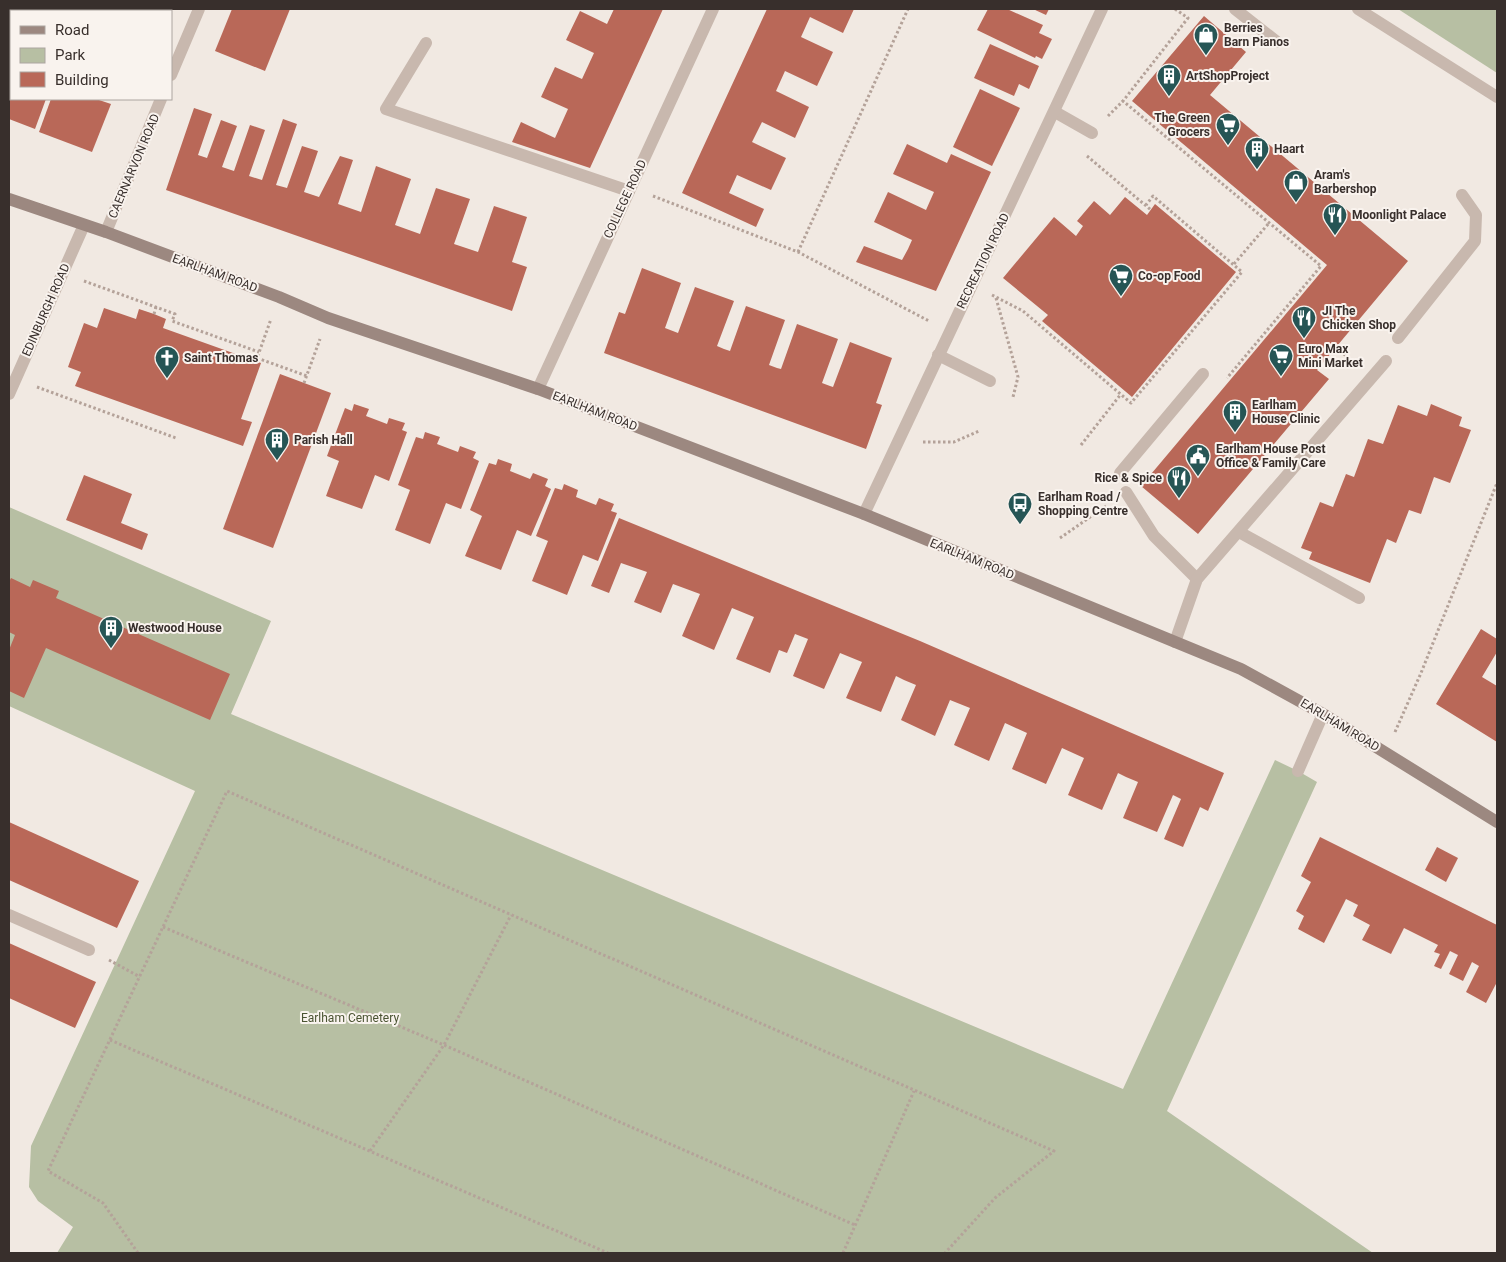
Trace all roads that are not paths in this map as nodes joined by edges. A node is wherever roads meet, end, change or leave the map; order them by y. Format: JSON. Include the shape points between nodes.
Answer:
{"nodes":[{"id":1,"x":199,"y":9,"type":"edge"},
{"id":2,"x":713,"y":9,"type":"edge"},
{"id":3,"x":1102,"y":9,"type":"edge"},
{"id":4,"x":1235,"y":9,"type":"edge"},
{"id":5,"x":1358,"y":9,"type":"edge"},
{"id":6,"x":426,"y":42,"type":"dead end"},
{"id":7,"x":1277,"y":42,"type":"dead end"},
{"id":8,"x":172,"y":73,"type":"edge"},
{"id":9,"x":1497,"y":98,"type":"edge"},
{"id":10,"x":161,"y":100,"type":"edge"},
{"id":11,"x":1055,"y":112,"type":"junction"},
{"id":12,"x":1092,"y":132,"type":"dead end"},
{"id":13,"x":629,"y":189,"type":"junction"},
{"id":14,"x":1462,"y":195,"type":"dead end"},
{"id":15,"x":9,"y":199,"type":"edge"},
{"id":16,"x":84,"y":225,"type":"junction"},
{"id":17,"x":106,"y":232,"type":"junction"},
{"id":18,"x":1398,"y":338,"type":"dead end"},
{"id":19,"x":938,"y":355,"type":"junction"},
{"id":20,"x":1386,"y":361,"type":"dead end"},
{"id":21,"x":1203,"y":374,"type":"dead end"},
{"id":22,"x":990,"y":381,"type":"dead end"},
{"id":23,"x":538,"y":389,"type":"junction"},
{"id":24,"x":9,"y":394,"type":"edge"},
{"id":25,"x":1120,"y":473,"type":"dead end"},
{"id":26,"x":1126,"y":492,"type":"road end"},
{"id":27,"x":864,"y":514,"type":"junction"},
{"id":28,"x":1239,"y":532,"type":"junction"},
{"id":29,"x":1197,"y":579,"type":"junction"},
{"id":30,"x":1360,"y":598,"type":"dead end"},
{"id":31,"x":1175,"y":642,"type":"junction"},
{"id":32,"x":1323,"y":714,"type":"junction"},
{"id":33,"x":1298,"y":771,"type":"dead end"},
{"id":34,"x":1497,"y":822,"type":"edge"},
{"id":35,"x":9,"y":915,"type":"edge"},
{"id":36,"x":89,"y":950,"type":"road end"}],
"edges":[{"from":1,"to":8,"type":"street"},
{"from":2,"to":13,"type":"street","name":"COLLEGE ROAD"},
{"from":3,"to":11,"type":"street","name":"RECREATION ROAD"},
{"from":4,"to":7,"type":"street"},
{"from":5,"to":9,"type":"street"},
{"from":6,"to":13,"type":"street","via":[[386,109]]},
{"from":10,"to":17,"type":"street","name":"CAERNARVON ROAD"},
{"from":11,"to":12,"type":"street"},
{"from":11,"to":19,"type":"street","name":"RECREATION ROAD"},
{"from":13,"to":23,"type":"street","name":"COLLEGE ROAD"},
{"from":14,"to":18,"type":"street","via":[[1476,215],[1475,241]]},
{"from":15,"to":16,"type":"main road","name":"EARLHAM ROAD"},
{"from":16,"to":17,"type":"main road","name":"EARLHAM ROAD"},
{"from":16,"to":24,"type":"street","name":"EDINBURGH ROAD"},
{"from":17,"to":23,"type":"main road","name":"EARLHAM ROAD","via":[[328,318]]},
{"from":19,"to":22,"type":"street"},
{"from":19,"to":27,"type":"street","name":"RECREATION ROAD"},
{"from":20,"to":28,"type":"street"},
{"from":21,"to":25,"type":"street"},
{"from":23,"to":27,"type":"main road","name":"EARLHAM ROAD"},
{"from":26,"to":29,"type":"street","via":[[1154,536]]},
{"from":27,"to":31,"type":"main road","name":"EARLHAM ROAD"},
{"from":28,"to":29,"type":"street"},
{"from":28,"to":30,"type":"street"},
{"from":29,"to":31,"type":"street"},
{"from":31,"to":32,"type":"main road","name":"EARLHAM ROAD","via":[[1241,669]]},
{"from":32,"to":33,"type":"street"},
{"from":32,"to":34,"type":"main road","name":"EARLHAM ROAD"},
{"from":35,"to":36,"type":"street"}]}
